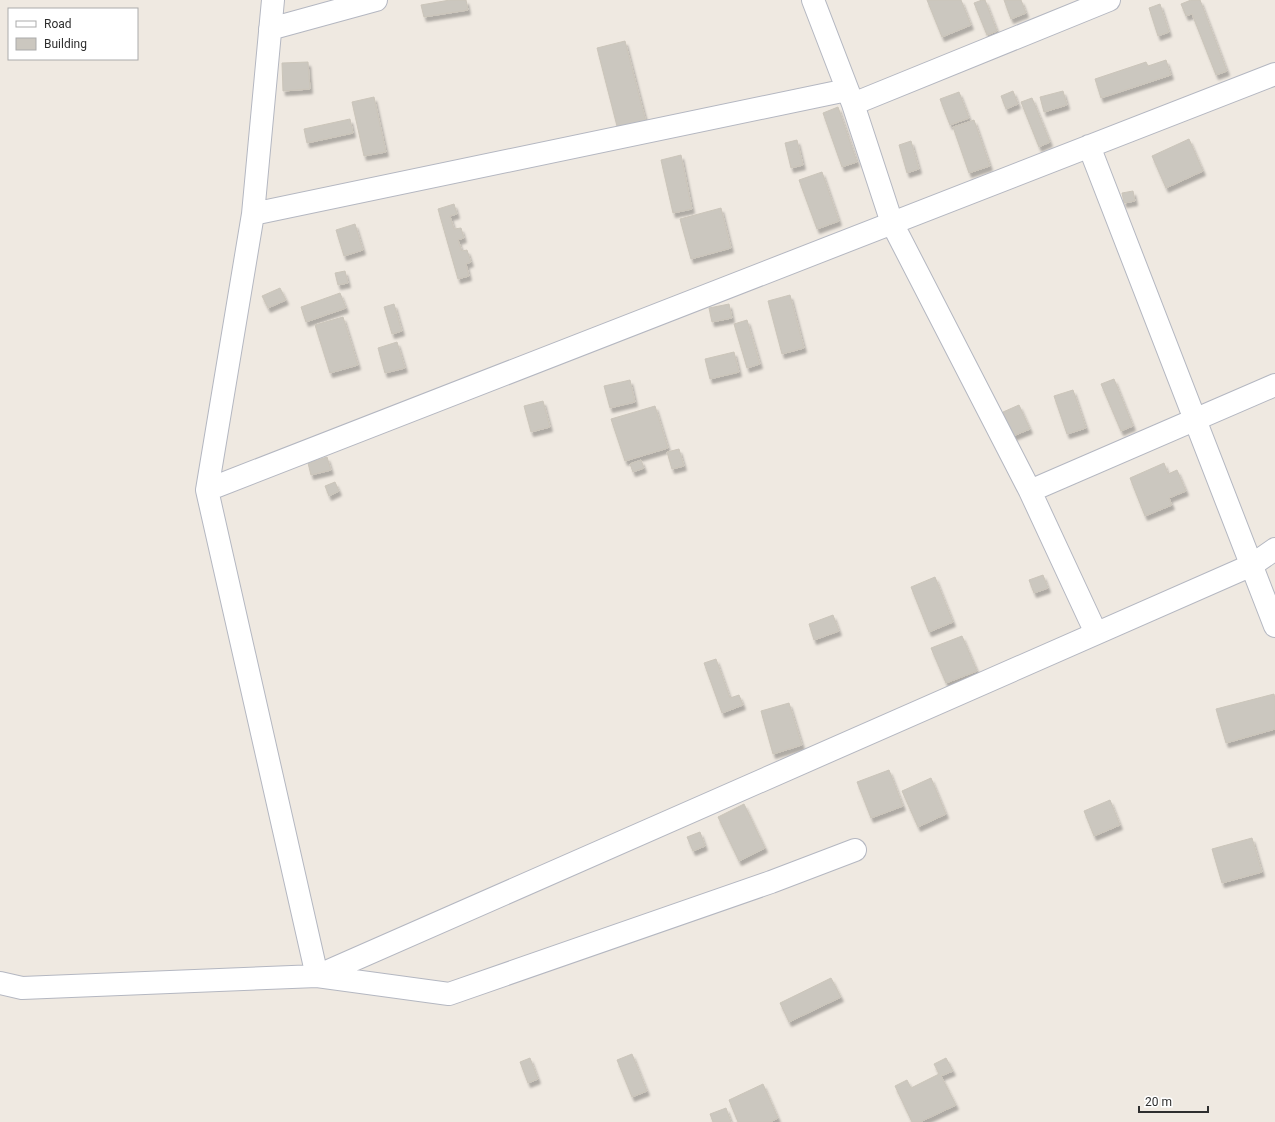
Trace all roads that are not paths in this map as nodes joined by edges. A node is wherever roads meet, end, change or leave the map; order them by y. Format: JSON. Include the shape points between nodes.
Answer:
{"nodes":[{"id":1,"x":273,"y":0,"type":"edge"},
{"id":2,"x":376,"y":0,"type":"edge"},
{"id":3,"x":813,"y":0,"type":"edge"},
{"id":4,"x":1109,"y":0,"type":"edge"},
{"id":5,"x":270,"y":29,"type":"junction"},
{"id":6,"x":1275,"y":74,"type":"edge"},
{"id":7,"x":850,"y":97,"type":"junction"},
{"id":8,"x":1088,"y":146,"type":"junction"},
{"id":9,"x":253,"y":214,"type":"junction"},
{"id":10,"x":892,"y":223,"type":"junction"},
{"id":11,"x":1275,"y":385,"type":"edge"},
{"id":12,"x":1196,"y":419,"type":"junction"},
{"id":13,"x":207,"y":490,"type":"junction"},
{"id":14,"x":1030,"y":491,"type":"junction"},
{"id":15,"x":1275,"y":549,"type":"edge"},
{"id":16,"x":1252,"y":565,"type":"junction"},
{"id":17,"x":1275,"y":626,"type":"edge"},
{"id":18,"x":1096,"y":633,"type":"junction"},
{"id":19,"x":855,"y":850,"type":"dead end"},
{"id":20,"x":317,"y":976,"type":"junction"},
{"id":21,"x":0,"y":983,"type":"edge"}],
"edges":[{"from":1,"to":5,"type":"street"},
{"from":2,"to":5,"type":"street"},
{"from":3,"to":7,"type":"street"},
{"from":4,"to":7,"type":"street"},
{"from":5,"to":9,"type":"street"},
{"from":6,"to":8,"type":"street"},
{"from":7,"to":9,"type":"street"},
{"from":7,"to":10,"type":"street"},
{"from":8,"to":10,"type":"street"},
{"from":8,"to":12,"type":"street"},
{"from":9,"to":13,"type":"street"},
{"from":10,"to":13,"type":"street"},
{"from":10,"to":14,"type":"street"},
{"from":11,"to":12,"type":"street"},
{"from":12,"to":14,"type":"street"},
{"from":12,"to":16,"type":"street"},
{"from":13,"to":20,"type":"street"},
{"from":14,"to":18,"type":"street"},
{"from":15,"to":16,"type":"street"},
{"from":16,"to":17,"type":"street"},
{"from":16,"to":18,"type":"street"},
{"from":18,"to":20,"type":"street"},
{"from":19,"to":20,"type":"street","via":[[771,882],[449,994]]},
{"from":20,"to":21,"type":"street","via":[[22,988]]}]}
